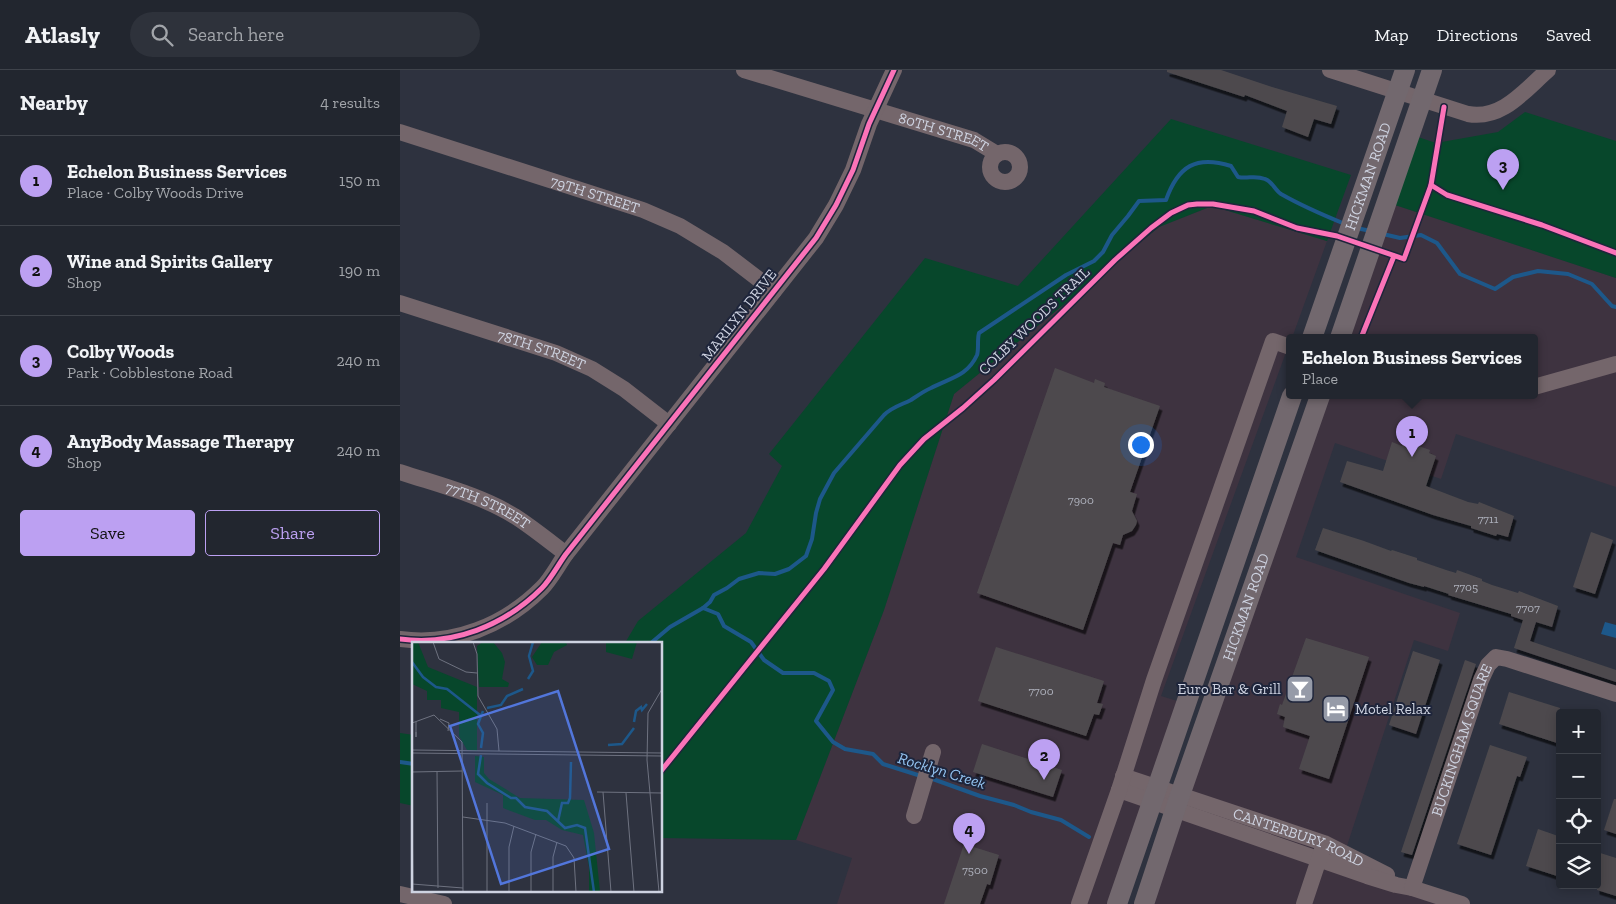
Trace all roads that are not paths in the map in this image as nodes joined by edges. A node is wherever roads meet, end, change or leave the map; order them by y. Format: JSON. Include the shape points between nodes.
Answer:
{"nodes":[{"id":1,"x":744,"y":70,"type":"edge"},
{"id":2,"x":894,"y":70,"type":"edge"},
{"id":3,"x":1330,"y":70,"type":"edge"},
{"id":4,"x":1404,"y":70,"type":"edge"},
{"id":5,"x":1432,"y":70,"type":"edge"},
{"id":6,"x":1548,"y":70,"type":"edge"},
{"id":7,"x":1397,"y":91,"type":"junction"},
{"id":8,"x":1422,"y":99,"type":"junction"},
{"id":9,"x":875,"y":111,"type":"junction"},
{"id":10,"x":400,"y":132,"type":"edge"},
{"id":11,"x":997,"y":154,"type":"dead end"},
{"id":12,"x":774,"y":291,"type":"junction"},
{"id":13,"x":400,"y":303,"type":"edge"},
{"id":14,"x":1313,"y":334,"type":"edge"},
{"id":15,"x":1341,"y":334,"type":"edge"},
{"id":16,"x":1286,"y":346,"type":"edge"},
{"id":17,"x":1616,"y":364,"type":"edge"},
{"id":18,"x":1538,"y":386,"type":"edge"},
{"id":19,"x":1291,"y":399,"type":"edge"},
{"id":20,"x":1319,"y":399,"type":"edge"},
{"id":21,"x":669,"y":424,"type":"junction"},
{"id":22,"x":400,"y":472,"type":"edge"},
{"id":23,"x":566,"y":554,"type":"junction"},
{"id":24,"x":400,"y":639,"type":"edge"},
{"id":25,"x":1616,"y":694,"type":"edge"},
{"id":26,"x":931,"y":758,"type":"dead end"},
{"id":27,"x":1121,"y":783,"type":"junction"},
{"id":28,"x":1155,"y":795,"type":"junction"},
{"id":29,"x":1178,"y":802,"type":"junction"},
{"id":30,"x":914,"y":816,"type":"dead end"},
{"id":31,"x":1321,"y":851,"type":"junction"},
{"id":32,"x":1412,"y":888,"type":"junction"},
{"id":33,"x":400,"y":894,"type":"edge"},
{"id":34,"x":444,"y":904,"type":"edge"},
{"id":35,"x":1078,"y":904,"type":"edge"},
{"id":36,"x":1118,"y":904,"type":"edge"},
{"id":37,"x":1144,"y":904,"type":"edge"},
{"id":38,"x":1304,"y":904,"type":"edge"},
{"id":39,"x":1462,"y":904,"type":"edge"}],
"edges":[{"from":1,"to":9,"type":"street","name":"80TH STREET"},
{"from":2,"to":9,"type":"street","name":"MARILYN DRIVE"},
{"from":3,"to":7,"type":"street"},
{"from":4,"to":7,"type":"main road","name":"HICKMAN ROAD"},
{"from":5,"to":8,"type":"main road","name":"HICKMAN ROAD"},
{"from":6,"to":8,"type":"street","via":[[1495,113],[1477,116]]},
{"from":7,"to":8,"type":"street"},
{"from":7,"to":14,"type":"main road","name":"HICKMAN ROAD"},
{"from":8,"to":15,"type":"main road","name":"HICKMAN ROAD"},
{"from":9,"to":11,"type":"street","name":"80TH STREET","via":[[974,140]]},
{"from":9,"to":12,"type":"street","name":"MARILYN DRIVE","via":[[836,205],[816,238]]},
{"from":10,"to":12,"type":"street","name":"79TH STREET","via":[[643,210],[680,226],[723,252]]},
{"from":12,"to":21,"type":"street","name":"MARILYN DRIVE"},
{"from":13,"to":21,"type":"street","name":"78TH STREET","via":[[556,353],[624,389]]},
{"from":16,"to":27,"type":"street","via":[[1273,341]]},
{"from":17,"to":18,"type":"street"},
{"from":19,"to":28,"type":"main road","name":"HICKMAN ROAD"},
{"from":20,"to":29,"type":"main road","name":"HICKMAN ROAD"},
{"from":21,"to":23,"type":"street","name":"MARILYN DRIVE"},
{"from":22,"to":23,"type":"street","name":"77TH STREET","via":[[493,504]]},
{"from":23,"to":24,"type":"street","name":"MARILYN DRIVE","via":[[543,587],[515,612],[485,628],[451,638]]},
{"from":25,"to":32,"type":"street","name":"BUCKINGHAM SQUARE","via":[[1507,659],[1496,657],[1491,660],[1481,680]]},
{"from":26,"to":30,"type":"street"},
{"from":27,"to":28,"type":"street","name":"CANTERBURY ROAD"},
{"from":27,"to":35,"type":"street"},
{"from":28,"to":29,"type":"street","name":"CANTERBURY ROAD"},
{"from":28,"to":36,"type":"main road","name":"HICKMAN ROAD"},
{"from":29,"to":31,"type":"street","name":"CANTERBURY ROAD"},
{"from":29,"to":37,"type":"main road","name":"HICKMAN ROAD"},
{"from":31,"to":32,"type":"street","name":"CANTERBURY ROAD"},
{"from":31,"to":38,"type":"street"},
{"from":32,"to":39,"type":"street","name":"CANTERBURY ROAD"},
{"from":33,"to":34,"type":"street"}]}
